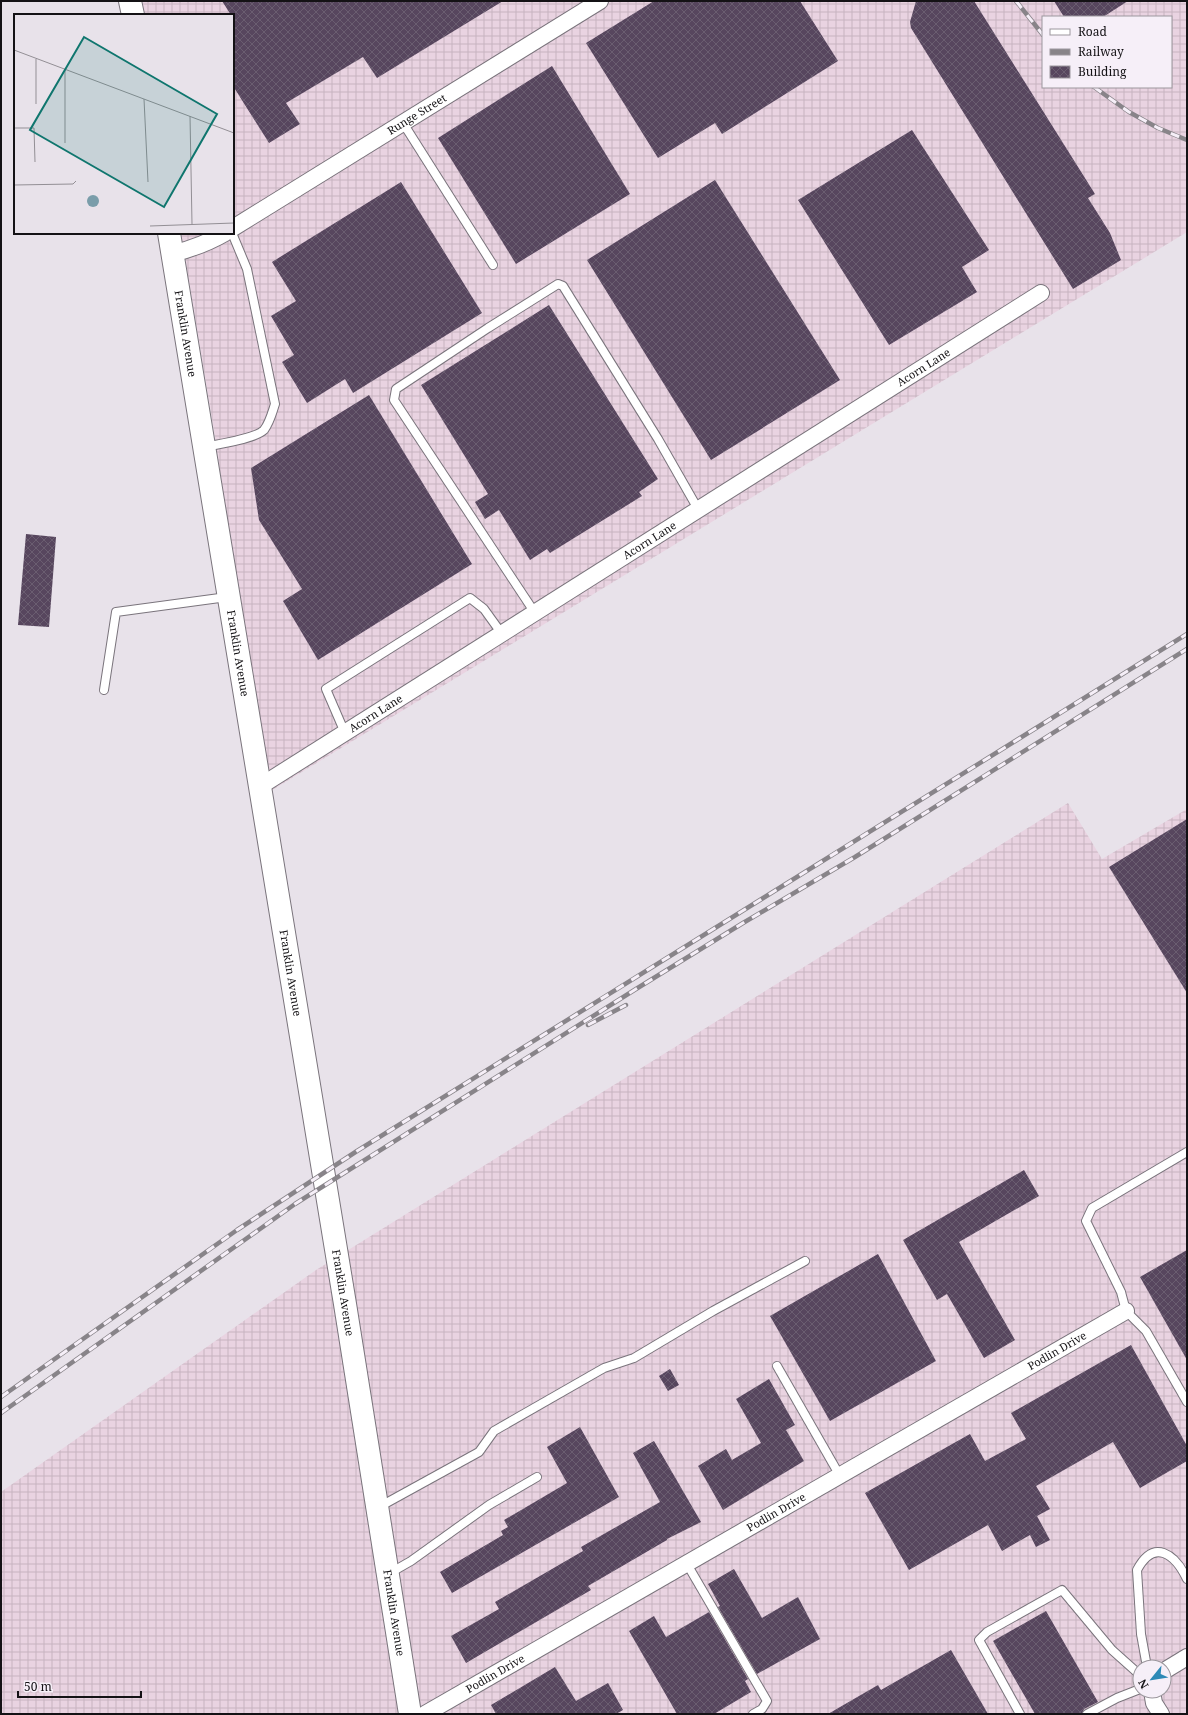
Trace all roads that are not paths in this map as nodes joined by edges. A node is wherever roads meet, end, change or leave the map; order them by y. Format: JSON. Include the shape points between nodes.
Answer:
{"nodes":[{"id":1,"x":130,"y":1,"type":"edge"},
{"id":2,"x":600,"y":1,"type":"edge"},
{"id":3,"x":132,"y":14,"type":"edge"},
{"id":4,"x":403,"y":123,"type":"junction"},
{"id":5,"x":234,"y":227,"type":"edge"},
{"id":6,"x":223,"y":234,"type":"edge"},
{"id":7,"x":232,"y":234,"type":"edge"},
{"id":8,"x":171,"y":243,"type":"edge"},
{"id":9,"x":493,"y":265,"type":"dead end"},
{"id":10,"x":1041,"y":293,"type":"dead end"},
{"id":11,"x":204,"y":447,"type":"junction"},
{"id":12,"x":698,"y":510,"type":"junction"},
{"id":13,"x":228,"y":597,"type":"junction"},
{"id":14,"x":535,"y":612,"type":"junction"},
{"id":15,"x":502,"y":634,"type":"junction"},
{"id":16,"x":104,"y":690,"type":"dead end"},
{"id":17,"x":345,"y":733,"type":"junction"},
{"id":18,"x":259,"y":787,"type":"junction"},
{"id":19,"x":1187,"y":1152,"type":"edge"},
{"id":20,"x":805,"y":1260,"type":"dead end"},
{"id":21,"x":1126,"y":1310,"type":"junction"},
{"id":22,"x":777,"y":1366,"type":"dead end"},
{"id":23,"x":1187,"y":1402,"type":"edge"},
{"id":24,"x":537,"y":1476,"type":"dead end"},
{"id":25,"x":840,"y":1476,"type":"junction"},
{"id":26,"x":377,"y":1508,"type":"junction"},
{"id":27,"x":687,"y":1564,"type":"junction"},
{"id":28,"x":388,"y":1575,"type":"junction"},
{"id":29,"x":1187,"y":1579,"type":"edge"},
{"id":30,"x":1187,"y":1657,"type":"edge"},
{"id":31,"x":1146,"y":1659,"type":"edge"},
{"id":32,"x":1172,"y":1666,"type":"edge"},
{"id":33,"x":1132,"y":1668,"type":"edge"},
{"id":34,"x":1132,"y":1693,"type":"edge"},
{"id":35,"x":1153,"y":1699,"type":"edge"},
{"id":36,"x":410,"y":1714,"type":"edge"},
{"id":37,"x":425,"y":1714,"type":"edge"},
{"id":38,"x":753,"y":1714,"type":"edge"},
{"id":39,"x":1020,"y":1714,"type":"edge"},
{"id":40,"x":1087,"y":1714,"type":"edge"},
{"id":41,"x":1160,"y":1714,"type":"edge"}],
"edges":[{"from":1,"to":3,"type":"main road"},
{"from":2,"to":4,"type":"street","name":"Runge Street"},
{"from":4,"to":5,"type":"street","name":"Runge Street"},
{"from":4,"to":9,"type":"lane"},
{"from":6,"to":8,"type":"street","via":[[192,249]]},
{"from":7,"to":11,"type":"lane","via":[[247,269],[275,404],[263,431]]},
{"from":8,"to":11,"type":"main road","name":"Franklin Avenue"},
{"from":10,"to":12,"type":"street","name":"Acorn Lane"},
{"from":11,"to":13,"type":"main road","name":"Franklin Avenue"},
{"from":12,"to":14,"type":"street","name":"Acorn Lane"},
{"from":12,"to":14,"type":"lane","via":[[658,439],[563,286],[558,284],[396,389],[394,400]]},
{"from":13,"to":16,"type":"lane","via":[[116,612]]},
{"from":13,"to":18,"type":"main road","name":"Franklin Avenue"},
{"from":14,"to":15,"type":"street","name":"Acorn Lane"},
{"from":15,"to":17,"type":"street","name":"Acorn Lane"},
{"from":15,"to":17,"type":"lane","via":[[484,609],[470,598],[326,689]]},
{"from":17,"to":18,"type":"street","name":"Acorn Lane"},
{"from":18,"to":26,"type":"main road","name":"Franklin Avenue"},
{"from":19,"to":21,"type":"lane","via":[[1092,1208],[1086,1221],[1122,1292]]},
{"from":20,"to":26,"type":"lane","via":[[713,1310],[634,1358],[604,1368],[494,1431],[480,1452]]},
{"from":21,"to":23,"type":"lane","via":[[1146,1331]]},
{"from":21,"to":25,"type":"street","name":"Podlin Drive"},
{"from":22,"to":25,"type":"lane"},
{"from":24,"to":28,"type":"lane","via":[[489,1505]]},
{"from":25,"to":27,"type":"street","name":"Podlin Drive"},
{"from":26,"to":28,"type":"main road","name":"Franklin Avenue"},
{"from":27,"to":37,"type":"street","name":"Podlin Drive"},
{"from":27,"to":38,"type":"lane","via":[[767,1701],[762,1709]]},
{"from":28,"to":36,"type":"main road","name":"Franklin Avenue"},
{"from":29,"to":31,"type":"lane","via":[[1180,1565],[1164,1552],[1147,1557],[1137,1570],[1141,1634]]},
{"from":30,"to":32,"type":"street"},
{"from":33,"to":39,"type":"lane","via":[[1112,1650],[1062,1590],[987,1632],[979,1640]]},
{"from":34,"to":40,"type":"lane"},
{"from":35,"to":41,"type":"street"}]}
